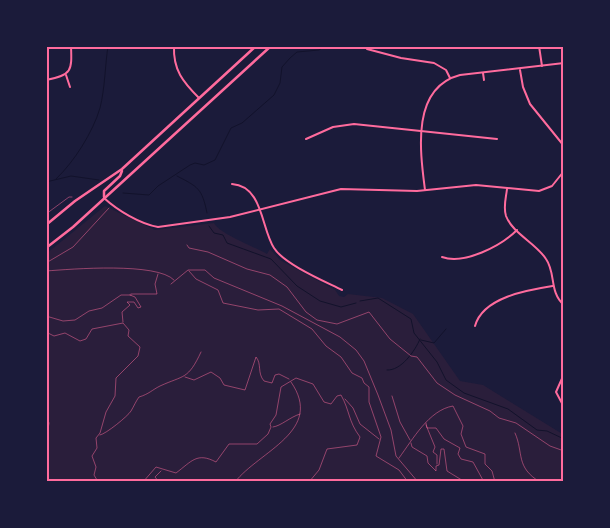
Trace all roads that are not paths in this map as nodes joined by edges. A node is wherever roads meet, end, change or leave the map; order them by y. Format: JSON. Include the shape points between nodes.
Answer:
{"nodes":[{"id":1,"x":71,"y":46,"type":"edge"},
{"id":2,"x":174,"y":46,"type":"edge"},
{"id":3,"x":256,"y":46,"type":"edge"},
{"id":4,"x":271,"y":46,"type":"edge"},
{"id":5,"x":539,"y":46,"type":"edge"},
{"id":6,"x":367,"y":49,"type":"dead end"},
{"id":7,"x":564,"y":63,"type":"edge"},
{"id":8,"x":542,"y":66,"type":"junction"},
{"id":9,"x":520,"y":69,"type":"junction"},
{"id":10,"x":483,"y":73,"type":"junction"},
{"id":11,"x":66,"y":75,"type":"junction"},
{"id":12,"x":450,"y":78,"type":"junction"},
{"id":13,"x":46,"y":80,"type":"edge"},
{"id":14,"x":484,"y":80,"type":"dead end"},
{"id":15,"x":70,"y":87,"type":"dead end"},
{"id":16,"x":200,"y":98,"type":"junction"},
{"id":17,"x":422,"y":131,"type":"junction"},
{"id":18,"x":306,"y":139,"type":"dead end"},
{"id":19,"x":497,"y":139,"type":"dead end"},
{"id":20,"x":564,"y":146,"type":"edge"},
{"id":21,"x":122,"y":169,"type":"junction"},
{"id":22,"x":564,"y":171,"type":"edge"},
{"id":23,"x":563,"y":175,"type":"edge"},
{"id":24,"x":232,"y":184,"type":"dead end"},
{"id":25,"x":507,"y":189,"type":"junction"},
{"id":26,"x":424,"y":190,"type":"junction"},
{"id":27,"x":104,"y":198,"type":"junction"},
{"id":28,"x":259,"y":209,"type":"junction"},
{"id":29,"x":46,"y":225,"type":"edge"},
{"id":30,"x":517,"y":230,"type":"junction"},
{"id":31,"x":46,"y":248,"type":"edge"},
{"id":32,"x":442,"y":257,"type":"dead end"},
{"id":33,"x":553,"y":286,"type":"junction"},
{"id":34,"x":342,"y":290,"type":"dead end"},
{"id":35,"x":564,"y":305,"type":"edge"},
{"id":36,"x":475,"y":326,"type":"dead end"},
{"id":37,"x":564,"y":374,"type":"edge"},
{"id":38,"x":564,"y":407,"type":"edge"}],
"edges":[{"from":1,"to":11,"type":"street","via":[[72,64]]},
{"from":2,"to":16,"type":"street","via":[[177,72]]},
{"from":3,"to":16,"type":"main road"},
{"from":4,"to":27,"type":"main road"},
{"from":5,"to":8,"type":"street"},
{"from":6,"to":12,"type":"street","via":[[434,63],[446,70]]},
{"from":7,"to":8,"type":"street"},
{"from":8,"to":9,"type":"street"},
{"from":9,"to":10,"type":"street"},
{"from":9,"to":20,"type":"street","via":[[530,104]]},
{"from":10,"to":12,"type":"street"},
{"from":10,"to":14,"type":"street"},
{"from":11,"to":13,"type":"street"},
{"from":11,"to":15,"type":"street"},
{"from":12,"to":17,"type":"street","via":[[428,98]]},
{"from":16,"to":21,"type":"main road"},
{"from":17,"to":18,"type":"street","via":[[349,124]]},
{"from":17,"to":19,"type":"street"},
{"from":17,"to":26,"type":"street","via":[[420,152]]},
{"from":21,"to":27,"type":"main road","via":[[120,176],[104,191]]},
{"from":21,"to":29,"type":"main road"},
{"from":22,"to":23,"type":"street"},
{"from":23,"to":25,"type":"street","via":[[552,186],[539,191]]},
{"from":24,"to":28,"type":"street","via":[[239,184],[252,194]]},
{"from":25,"to":26,"type":"street","via":[[476,185]]},
{"from":25,"to":30,"type":"street","via":[[505,211]]},
{"from":26,"to":28,"type":"street","via":[[341,189]]},
{"from":27,"to":28,"type":"street","via":[[114,207],[158,227],[230,217]]},
{"from":27,"to":31,"type":"main road"},
{"from":28,"to":34,"type":"street","via":[[278,254]]},
{"from":30,"to":32,"type":"street","via":[[488,251],[449,260]]},
{"from":30,"to":33,"type":"street","via":[[546,259]]},
{"from":33,"to":35,"type":"street","via":[[557,298]]},
{"from":33,"to":36,"type":"street","via":[[508,296],[480,316]]},
{"from":37,"to":38,"type":"street","via":[[556,392]]}]}
